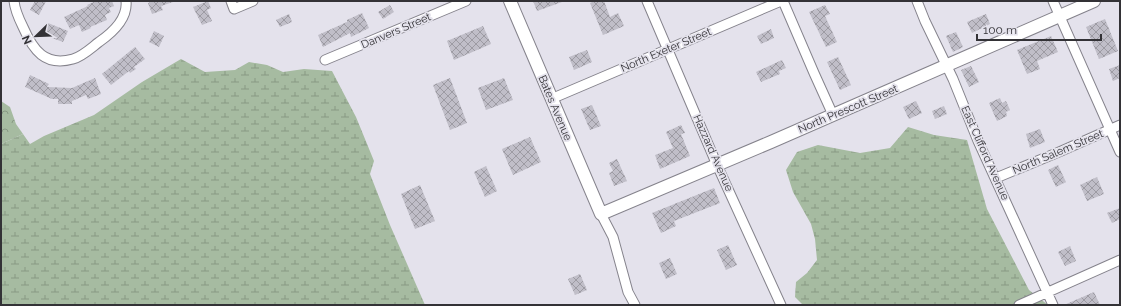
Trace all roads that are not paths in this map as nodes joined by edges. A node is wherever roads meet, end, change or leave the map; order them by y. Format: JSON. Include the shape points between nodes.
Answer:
{"nodes":[{"id":1,"x":14,"y":1,"type":"edge"},
{"id":2,"x":126,"y":1,"type":"edge"},
{"id":3,"x":253,"y":1,"type":"edge"},
{"id":4,"x":466,"y":1,"type":"edge"},
{"id":5,"x":510,"y":1,"type":"edge"},
{"id":6,"x":647,"y":1,"type":"edge"},
{"id":7,"x":782,"y":1,"type":"edge"},
{"id":8,"x":918,"y":1,"type":"edge"},
{"id":9,"x":1053,"y":1,"type":"edge"},
{"id":10,"x":1094,"y":1,"type":"edge"},
{"id":11,"x":233,"y":5,"type":"edge"},
{"id":12,"x":1060,"y":16,"type":"junction"},
{"id":13,"x":668,"y":50,"type":"junction"},
{"id":14,"x":326,"y":60,"type":"dead end"},
{"id":15,"x":947,"y":66,"type":"junction"},
{"id":16,"x":551,"y":99,"type":"junction"},
{"id":17,"x":833,"y":115,"type":"junction"},
{"id":18,"x":1120,"y":125,"type":"edge"},
{"id":19,"x":1110,"y":129,"type":"junction"},
{"id":20,"x":1120,"y":152,"type":"edge"},
{"id":21,"x":717,"y":165,"type":"junction"},
{"id":22,"x":996,"y":178,"type":"junction"},
{"id":23,"x":601,"y":214,"type":"junction"},
{"id":24,"x":1120,"y":260,"type":"edge"},
{"id":25,"x":1047,"y":292,"type":"junction"},
{"id":26,"x":635,"y":305,"type":"edge"},
{"id":27,"x":781,"y":305,"type":"edge"},
{"id":28,"x":1019,"y":305,"type":"edge"},
{"id":29,"x":1053,"y":305,"type":"edge"}],
"edges":[{"from":1,"to":2,"type":"street","via":[[21,24],[35,49],[47,59],[60,61],[80,56],[107,37],[124,16]]},
{"from":3,"to":11,"type":"street"},
{"from":4,"to":14,"type":"street","name":"Danvers Street"},
{"from":5,"to":16,"type":"street","name":"Bates Avenue"},
{"from":6,"to":13,"type":"street","name":"Hazzard Avenue"},
{"from":7,"to":13,"type":"street","name":"North Exeter Street"},
{"from":7,"to":17,"type":"street"},
{"from":8,"to":15,"type":"street","name":"East Clifford Avenue"},
{"from":9,"to":12,"type":"street"},
{"from":10,"to":12,"type":"street","name":"North Prescott Street"},
{"from":12,"to":15,"type":"street","name":"North Prescott Street"},
{"from":12,"to":19,"type":"street"},
{"from":13,"to":16,"type":"street","name":"North Exeter Street"},
{"from":13,"to":21,"type":"street","name":"Hazzard Avenue"},
{"from":15,"to":17,"type":"street","name":"North Prescott Street"},
{"from":15,"to":22,"type":"street","name":"East Clifford Avenue"},
{"from":16,"to":23,"type":"street","name":"Bates Avenue"},
{"from":17,"to":21,"type":"street","name":"North Prescott Street"},
{"from":18,"to":19,"type":"street","name":"North Salem Street"},
{"from":19,"to":20,"type":"street"},
{"from":19,"to":22,"type":"street","name":"North Salem Street"},
{"from":21,"to":23,"type":"street","name":"North Prescott Street"},
{"from":21,"to":27,"type":"street","name":"Hazzard Avenue"},
{"from":22,"to":25,"type":"street","name":"East Clifford Avenue"},
{"from":23,"to":26,"type":"street","via":[[613,237],[628,292]]},
{"from":24,"to":25,"type":"street"},
{"from":25,"to":28,"type":"street"},
{"from":25,"to":29,"type":"street","name":"East Clifford Avenue"}]}
